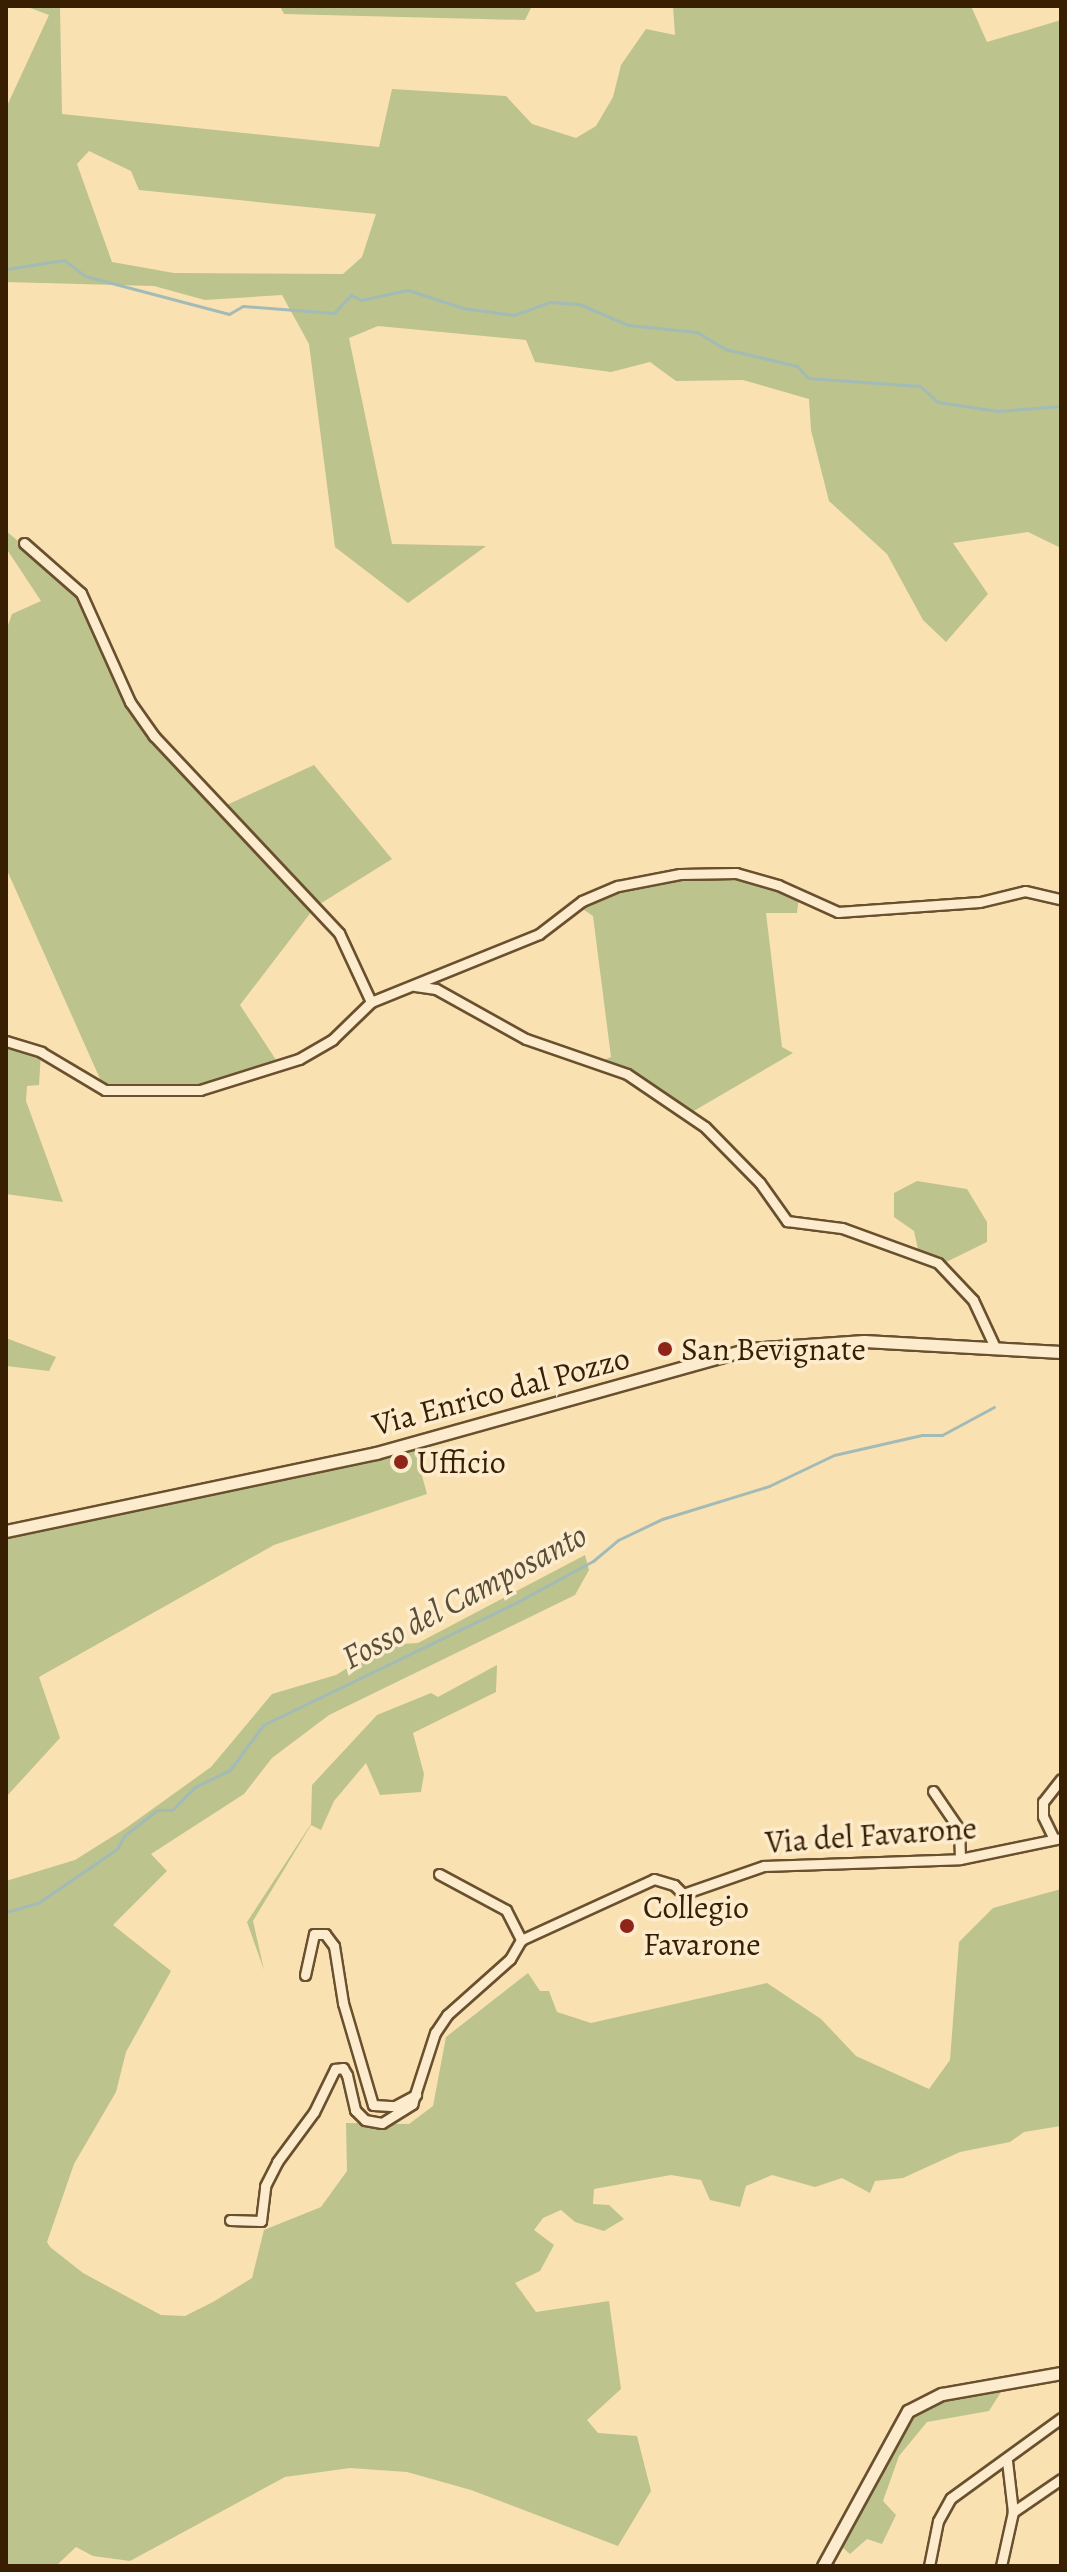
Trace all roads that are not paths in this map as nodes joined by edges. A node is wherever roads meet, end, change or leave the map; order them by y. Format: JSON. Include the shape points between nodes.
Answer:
{"nodes":[{"id":1,"x":24,"y":543,"type":"dead end"},
{"id":2,"x":1061,"y":899,"type":"edge"},
{"id":3,"x":413,"y":985,"type":"junction"},
{"id":4,"x":371,"y":1002,"type":"junction"},
{"id":5,"x":6,"y":1041,"type":"edge"},
{"id":6,"x":994,"y":1345,"type":"junction"},
{"id":7,"x":1061,"y":1352,"type":"edge"},
{"id":8,"x":6,"y":1531,"type":"edge"},
{"id":9,"x":1061,"y":1779,"type":"edge"},
{"id":10,"x":933,"y":1791,"type":"dead end"},
{"id":11,"x":1057,"y":1839,"type":"edge"},
{"id":12,"x":960,"y":1859,"type":"junction"},
{"id":13,"x":439,"y":1874,"type":"dead end"},
{"id":14,"x":521,"y":1940,"type":"junction"},
{"id":15,"x":305,"y":1975,"type":"dead end"},
{"id":16,"x":416,"y":2095,"type":"junction"},
{"id":17,"x":230,"y":2220,"type":"dead end"},
{"id":18,"x":1061,"y":2373,"type":"edge"},
{"id":19,"x":1061,"y":2418,"type":"edge"},
{"id":20,"x":1007,"y":2461,"type":"junction"},
{"id":21,"x":1061,"y":2479,"type":"edge"},
{"id":22,"x":1013,"y":2512,"type":"junction"},
{"id":23,"x":823,"y":2566,"type":"edge"},
{"id":24,"x":929,"y":2566,"type":"edge"},
{"id":25,"x":1001,"y":2566,"type":"edge"}],
"edges":[{"from":1,"to":4,"type":"street","via":[[81,593],[130,702],[154,736],[339,933]]},
{"from":2,"to":3,"type":"street","via":[[1025,891],[980,902],[838,912],[736,873],[680,874],[618,886],[582,901],[539,934]]},
{"from":3,"to":4,"type":"street"},
{"from":3,"to":6,"type":"street","via":[[436,989],[526,1039],[627,1074],[705,1127],[760,1183],[787,1221],[842,1228],[938,1263],[973,1300]]},
{"from":4,"to":5,"type":"street","via":[[333,1039],[299,1059],[200,1090],[105,1090],[41,1052]]},
{"from":6,"to":7,"type":"street","name":"Via Enrico dal Pozzo"},
{"from":6,"to":8,"type":"street","name":"Via Enrico dal Pozzo","via":[[827,1341],[749,1349],[376,1453]]},
{"from":9,"to":11,"type":"street","name":"Via del Favarone","via":[[1043,1802],[1043,1816]]},
{"from":10,"to":12,"type":"street","via":[[959,1829]]},
{"from":11,"to":12,"type":"street","name":"Via del Favarone"},
{"from":12,"to":14,"type":"street","name":"Via del Favarone","via":[[764,1866],[683,1894],[654,1879]]},
{"from":13,"to":14,"type":"street","via":[[506,1910]]},
{"from":14,"to":16,"type":"street","name":"Via del Favarone","via":[[510,1959],[447,2015],[435,2033]]},
{"from":15,"to":16,"type":"street","via":[[314,1934],[325,1934],[334,1946],[343,2003],[373,2105],[395,2106]]},
{"from":16,"to":17,"type":"street","via":[[390,2119],[365,2120],[355,2110],[343,2068],[335,2069],[314,2112],[265,2186],[261,2221]]},
{"from":18,"to":23,"type":"street","via":[[942,2394],[908,2411]]},
{"from":19,"to":20,"type":"street"},
{"from":20,"to":22,"type":"street"},
{"from":20,"to":24,"type":"street","via":[[951,2498],[938,2521]]},
{"from":21,"to":22,"type":"street"},
{"from":22,"to":25,"type":"street"}]}
